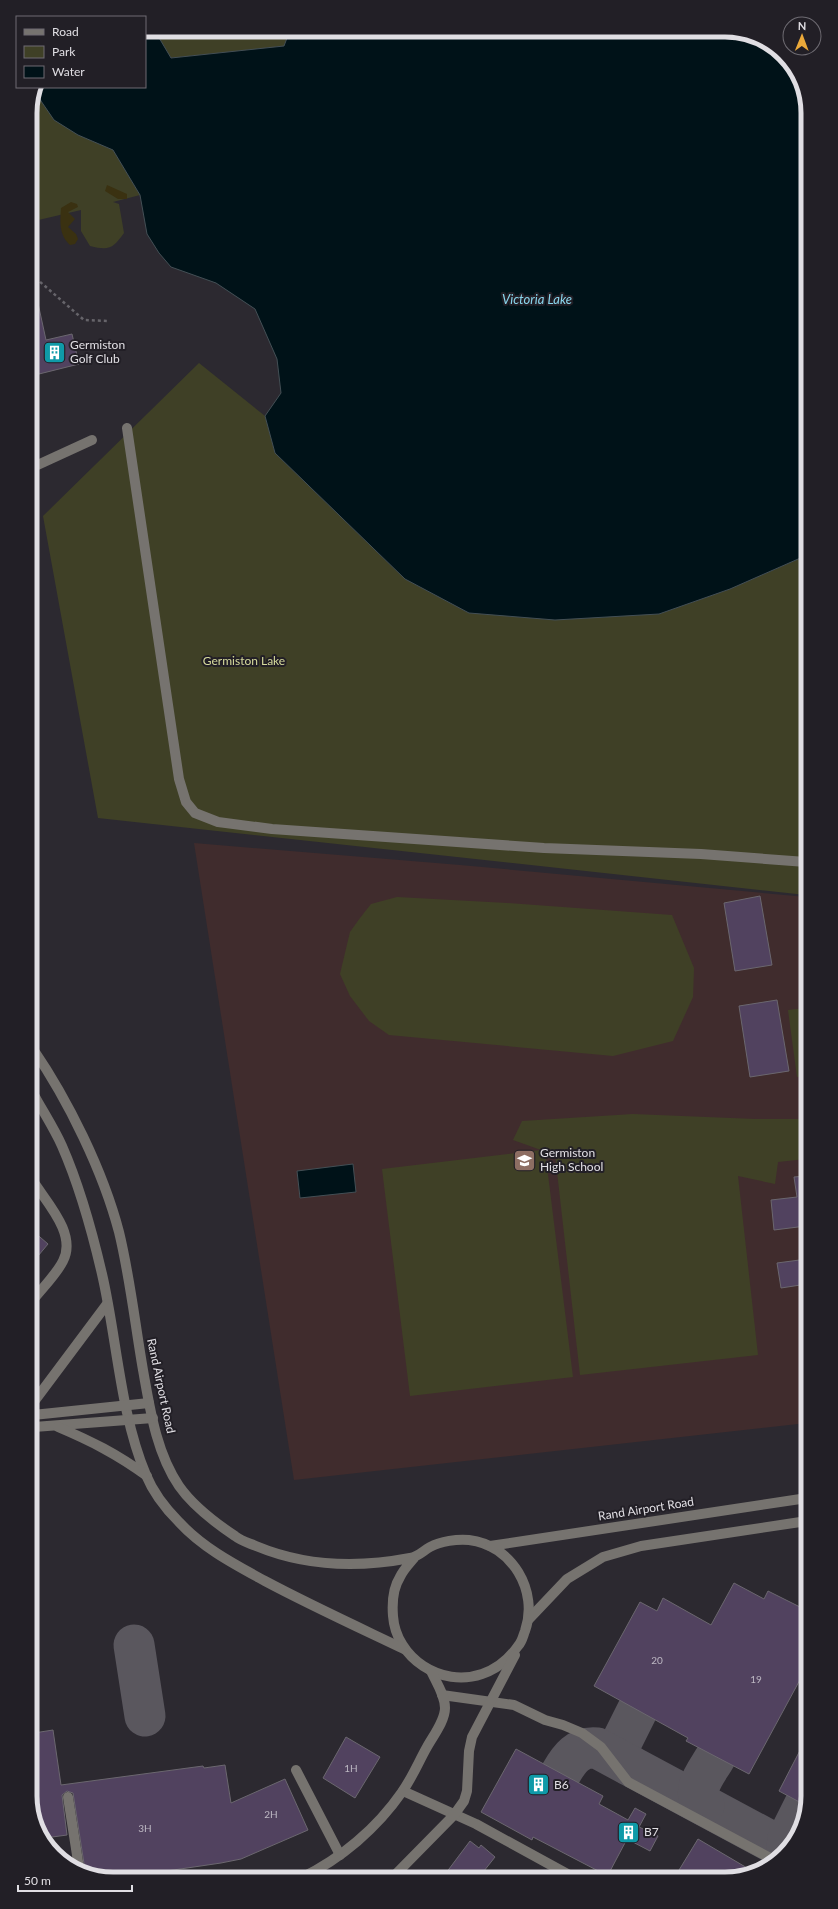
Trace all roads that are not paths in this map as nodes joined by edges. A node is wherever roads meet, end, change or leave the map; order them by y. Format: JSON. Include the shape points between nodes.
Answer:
{"nodes":[{"id":1,"x":127,"y":428,"type":"dead end"},
{"id":2,"x":92,"y":440,"type":"dead end"},
{"id":3,"x":37,"y":465,"type":"edge"},
{"id":4,"x":801,"y":862,"type":"edge"},
{"id":5,"x":37,"y":1056,"type":"edge"},
{"id":6,"x":37,"y":1099,"type":"edge"},
{"id":7,"x":37,"y":1187,"type":"edge"},
{"id":8,"x":37,"y":1295,"type":"edge"},
{"id":9,"x":107,"y":1304,"type":"junction"},
{"id":10,"x":37,"y":1398,"type":"edge"},
{"id":11,"x":149,"y":1403,"type":"junction"},
{"id":12,"x":127,"y":1406,"type":"junction"},
{"id":13,"x":37,"y":1415,"type":"edge"},
{"id":14,"x":153,"y":1418,"type":"junction"},
{"id":15,"x":130,"y":1421,"type":"junction"},
{"id":16,"x":56,"y":1426,"type":"junction"},
{"id":17,"x":37,"y":1427,"type":"edge"},
{"id":18,"x":147,"y":1476,"type":"junction"},
{"id":19,"x":801,"y":1499,"type":"edge"},
{"id":20,"x":801,"y":1522,"type":"edge"},
{"id":21,"x":490,"y":1546,"type":"junction"},
{"id":22,"x":414,"y":1558,"type":"junction"},
{"id":23,"x":529,"y":1619,"type":"junction"},
{"id":24,"x":520,"y":1644,"type":"junction"},
{"id":25,"x":404,"y":1649,"type":"junction"},
{"id":26,"x":431,"y":1671,"type":"junction"},
{"id":27,"x":442,"y":1696,"type":"junction"},
{"id":28,"x":491,"y":1701,"type":"junction"},
{"id":29,"x":296,"y":1770,"type":"dead end"},
{"id":30,"x":403,"y":1791,"type":"junction"},
{"id":31,"x":68,"y":1797,"type":"dead end"},
{"id":32,"x":454,"y":1815,"type":"junction"},
{"id":33,"x":340,"y":1855,"type":"junction"},
{"id":34,"x":769,"y":1857,"type":"edge"},
{"id":35,"x":78,"y":1863,"type":"edge"},
{"id":36,"x":314,"y":1872,"type":"edge"},
{"id":37,"x":398,"y":1872,"type":"edge"},
{"id":38,"x":564,"y":1872,"type":"edge"}],
"edges":[{"from":1,"to":4,"type":"street","via":[[179,779],[186,802],[195,813],[218,822],[272,829],[544,848],[701,854]]},
{"from":2,"to":3,"type":"street"},
{"from":5,"to":11,"type":"street","name":"Rand Airport Road","via":[[52,1077],[80,1131],[108,1198],[126,1268]]},
{"from":6,"to":9,"type":"street","name":"Rand Airport Road","via":[[62,1146],[86,1210]]},
{"from":7,"to":8,"type":"street","via":[[66,1236],[67,1249],[61,1265]]},
{"from":9,"to":10,"type":"street"},
{"from":9,"to":12,"type":"street","name":"Rand Airport Road"},
{"from":11,"to":12,"type":"street"},
{"from":11,"to":14,"type":"street","name":"Rand Airport Road"},
{"from":12,"to":13,"type":"street"},
{"from":12,"to":15,"type":"street","name":"Rand Airport Road"},
{"from":14,"to":15,"type":"street"},
{"from":14,"to":22,"type":"street","name":"Rand Airport Road","via":[[164,1458],[179,1486],[199,1509],[238,1539],[277,1555],[310,1562],[352,1564]]},
{"from":15,"to":16,"type":"street"},
{"from":15,"to":18,"type":"street","name":"Rand Airport Road"},
{"from":16,"to":17,"type":"street"},
{"from":16,"to":18,"type":"street","via":[[121,1457]]},
{"from":18,"to":25,"type":"street","name":"Rand Airport Road","via":[[164,1505],[179,1523],[225,1560]]},
{"from":19,"to":21,"type":"street","name":"Rand Airport Road"},
{"from":20,"to":23,"type":"street","name":"Rand Airport Road","via":[[641,1546],[603,1557],[567,1579]]},
{"from":21,"to":22,"type":"street","name":"Rand Airport Road","via":[[470,1540],[450,1540],[430,1547]]},
{"from":21,"to":23,"type":"street","name":"Rand Airport Road","via":[[508,1558],[522,1576],[529,1597]]},
{"from":22,"to":25,"type":"street","name":"Rand Airport Road","via":[[399,1578],[392,1602],[394,1626]]},
{"from":23,"to":24,"type":"street","name":"Rand Airport Road"},
{"from":24,"to":26,"type":"street","name":"Rand Airport Road","via":[[504,1663],[481,1675],[456,1678]]},
{"from":24,"to":28,"type":"street"},
{"from":25,"to":26,"type":"street","name":"Rand Airport Road","via":[[416,1662]]},
{"from":26,"to":27,"type":"street"},
{"from":27,"to":28,"type":"street"},
{"from":27,"to":30,"type":"street","via":[[445,1707],[443,1715]]},
{"from":28,"to":32,"type":"street","via":[[472,1737],[467,1791]]},
{"from":28,"to":34,"type":"street","via":[[514,1705],[582,1734],[601,1747],[628,1782]]},
{"from":29,"to":33,"type":"street"},
{"from":30,"to":32,"type":"street"},
{"from":30,"to":33,"type":"street","via":[[379,1820]]},
{"from":31,"to":35,"type":"street"},
{"from":32,"to":37,"type":"street"},
{"from":32,"to":38,"type":"street"},
{"from":33,"to":36,"type":"street"}]}
